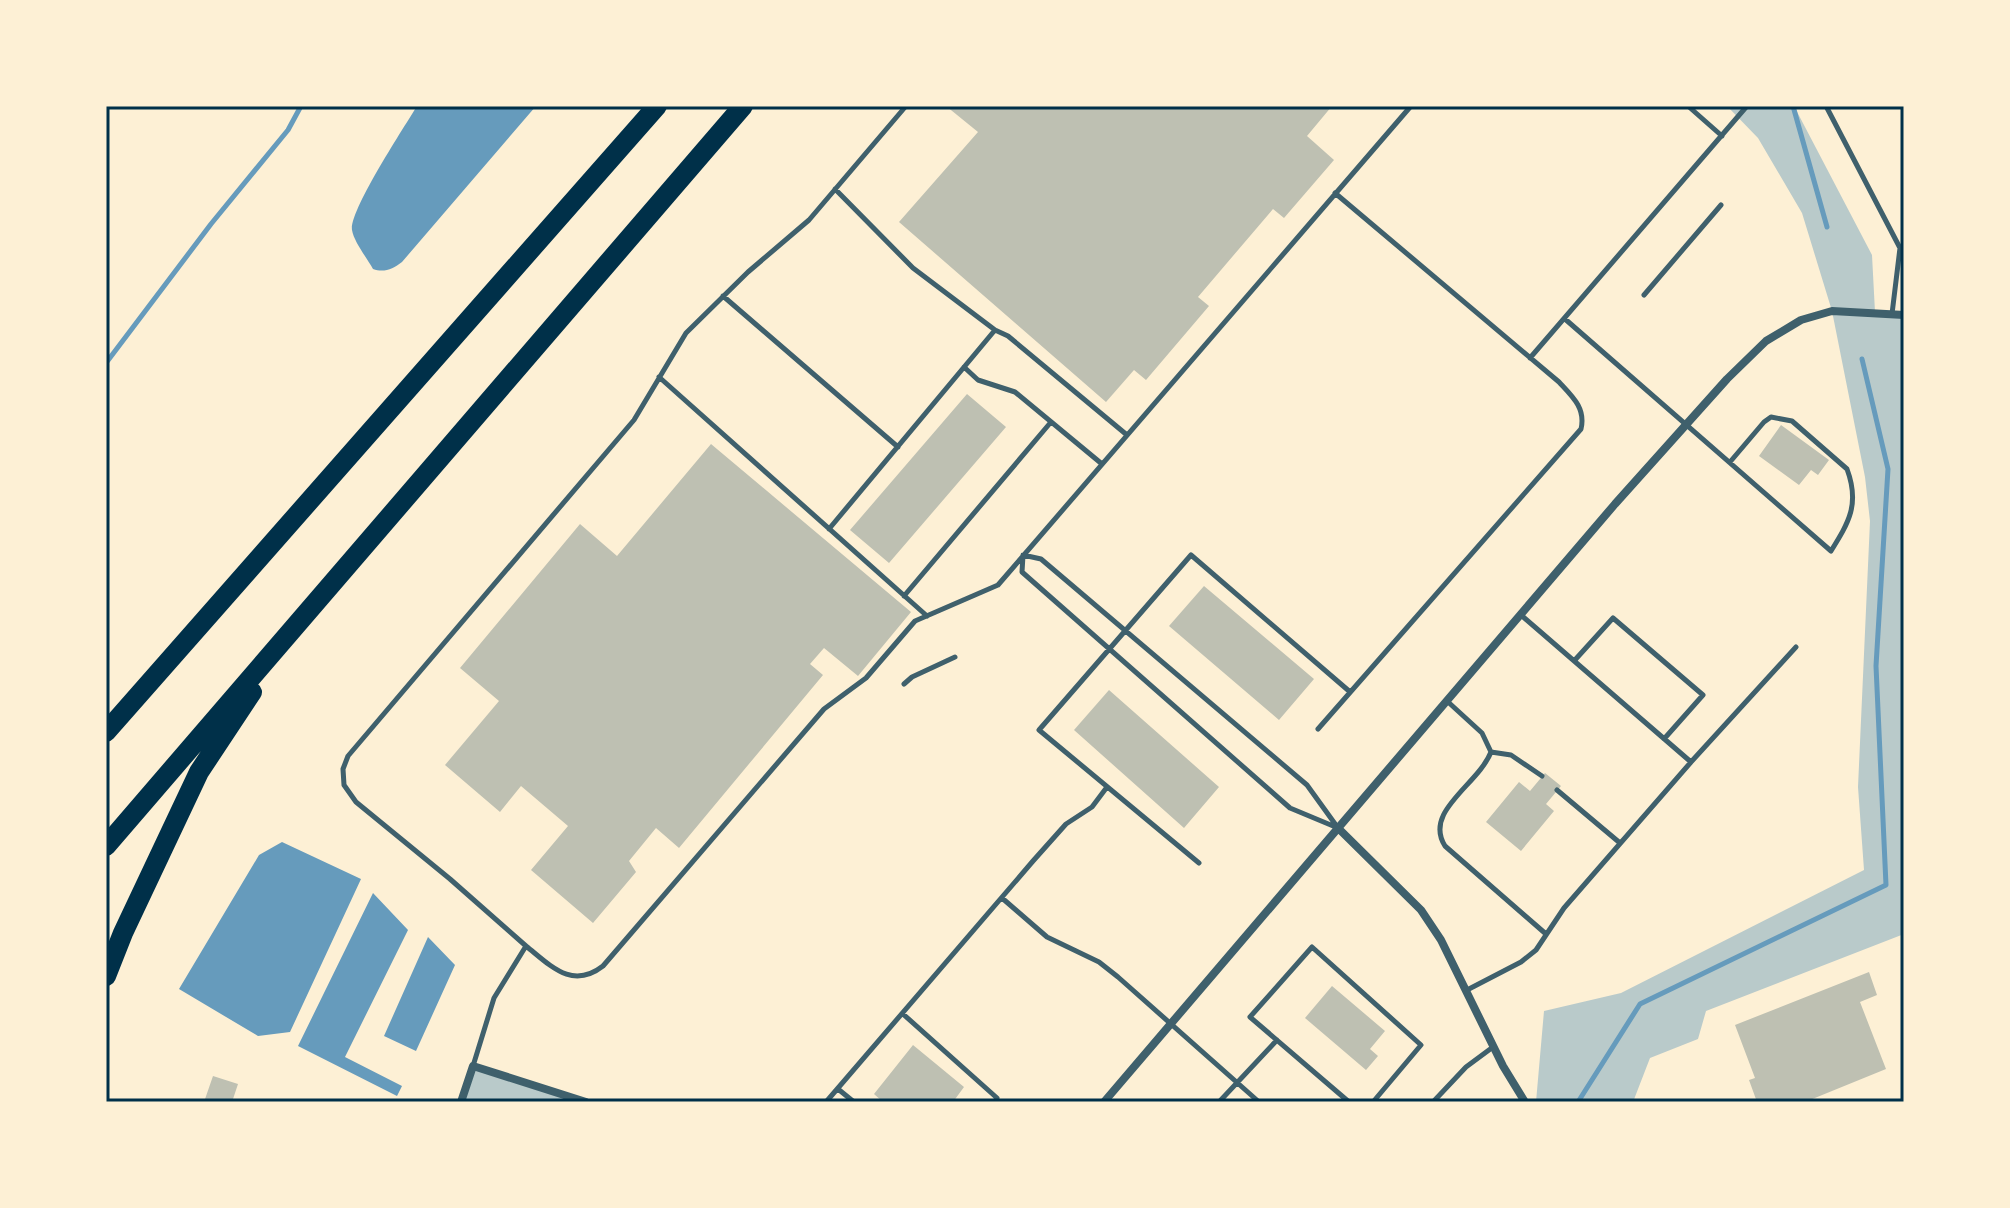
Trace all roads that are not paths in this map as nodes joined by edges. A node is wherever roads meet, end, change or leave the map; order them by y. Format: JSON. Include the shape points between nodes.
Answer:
{"nodes":[{"id":1,"x":657,"y":106,"type":"edge"},
{"id":2,"x":743,"y":106,"type":"edge"},
{"id":3,"x":906,"y":106,"type":"edge"},
{"id":4,"x":1411,"y":106,"type":"edge"},
{"id":5,"x":1688,"y":106,"type":"edge"},
{"id":6,"x":1747,"y":106,"type":"edge"},
{"id":7,"x":1826,"y":106,"type":"edge"},
{"id":8,"x":1722,"y":136,"type":"junction"},
{"id":9,"x":835,"y":189,"type":"junction"},
{"id":10,"x":1335,"y":193,"type":"junction"},
{"id":11,"x":1721,"y":205,"type":"dead end"},
{"id":12,"x":1902,"y":248,"type":"edge"},
{"id":13,"x":1644,"y":295,"type":"dead end"},
{"id":14,"x":723,"y":296,"type":"junction"},
{"id":15,"x":1892,"y":314,"type":"junction"},
{"id":16,"x":1904,"y":315,"type":"edge"},
{"id":17,"x":1565,"y":319,"type":"junction"},
{"id":18,"x":995,"y":330,"type":"junction"},
{"id":19,"x":1530,"y":358,"type":"junction"},
{"id":20,"x":964,"y":367,"type":"junction"},
{"id":21,"x":659,"y":377,"type":"junction"},
{"id":22,"x":1051,"y":422,"type":"junction"},
{"id":23,"x":1686,"y":425,"type":"junction"},
{"id":24,"x":1127,"y":435,"type":"junction"},
{"id":25,"x":898,"y":447,"type":"junction"},
{"id":26,"x":1730,"y":462,"type":"junction"},
{"id":27,"x":1102,"y":464,"type":"junction"},
{"id":28,"x":829,"y":529,"type":"junction"},
{"id":29,"x":1023,"y":555,"type":"junction"},
{"id":30,"x":904,"y":596,"type":"junction"},
{"id":31,"x":1520,"y":614,"type":"junction"},
{"id":32,"x":927,"y":616,"type":"junction"},
{"id":33,"x":298,"y":622,"type":"junction"},
{"id":34,"x":1126,"y":631,"type":"junction"},
{"id":35,"x":1796,"y":647,"type":"dead end"},
{"id":36,"x":1109,"y":649,"type":"junction"},
{"id":37,"x":955,"y":657,"type":"dead end"},
{"id":38,"x":1574,"y":661,"type":"junction"},
{"id":39,"x":904,"y":684,"type":"dead end"},
{"id":40,"x":1349,"y":691,"type":"junction"},
{"id":41,"x":1447,"y":701,"type":"junction"},
{"id":42,"x":1318,"y":729,"type":"dead end"},
{"id":43,"x":106,"y":732,"type":"edge"},
{"id":44,"x":1664,"y":739,"type":"junction"},
{"id":45,"x":1491,"y":752,"type":"junction"},
{"id":46,"x":1691,"y":762,"type":"junction"},
{"id":47,"x":1542,"y":776,"type":"dead end"},
{"id":48,"x":1107,"y":787,"type":"junction"},
{"id":49,"x":1557,"y":790,"type":"dead end"},
{"id":50,"x":1338,"y":828,"type":"junction"},
{"id":51,"x":1620,"y":843,"type":"junction"},
{"id":52,"x":106,"y":846,"type":"edge"},
{"id":53,"x":1199,"y":863,"type":"dead end"},
{"id":54,"x":1002,"y":898,"type":"junction"},
{"id":55,"x":1546,"y":934,"type":"junction"},
{"id":56,"x":526,"y":946,"type":"junction"},
{"id":57,"x":106,"y":976,"type":"edge"},
{"id":58,"x":1466,"y":990,"type":"junction"},
{"id":59,"x":903,"y":1014,"type":"junction"},
{"id":60,"x":1170,"y":1024,"type":"junction"},
{"id":61,"x":1277,"y":1040,"type":"junction"},
{"id":62,"x":1493,"y":1047,"type":"junction"},
{"id":63,"x":473,"y":1066,"type":"junction"},
{"id":64,"x":1237,"y":1082,"type":"junction"},
{"id":65,"x":838,"y":1089,"type":"junction"},
{"id":66,"x":461,"y":1102,"type":"edge"},
{"id":67,"x":586,"y":1102,"type":"edge"},
{"id":68,"x":826,"y":1102,"type":"edge"},
{"id":69,"x":854,"y":1102,"type":"edge"},
{"id":70,"x":994,"y":1102,"type":"edge"},
{"id":71,"x":1104,"y":1102,"type":"edge"},
{"id":72,"x":1219,"y":1102,"type":"edge"},
{"id":73,"x":1259,"y":1102,"type":"edge"},
{"id":74,"x":1349,"y":1102,"type":"edge"},
{"id":75,"x":1373,"y":1102,"type":"edge"},
{"id":76,"x":1433,"y":1102,"type":"edge"},
{"id":77,"x":1525,"y":1102,"type":"edge"}],
"edges":[{"from":1,"to":43,"type":"highway"},
{"from":2,"to":33,"type":"highway"},
{"from":3,"to":9,"type":"lane"},
{"from":4,"to":10,"type":"lane"},
{"from":5,"to":8,"type":"lane"},
{"from":6,"to":8,"type":"lane"},
{"from":7,"to":12,"type":"lane"},
{"from":8,"to":17,"type":"lane"},
{"from":9,"to":14,"type":"lane","via":[[809,220]]},
{"from":9,"to":18,"type":"lane","via":[[913,268]]},
{"from":10,"to":19,"type":"lane"},
{"from":10,"to":24,"type":"lane"},
{"from":11,"to":13,"type":"lane"},
{"from":12,"to":15,"type":"lane"},
{"from":14,"to":21,"type":"lane","via":[[686,333]]},
{"from":14,"to":25,"type":"lane"},
{"from":15,"to":16,"type":"street"},
{"from":15,"to":23,"type":"street","via":[[1832,311],[1801,320],[1766,341]]},
{"from":17,"to":19,"type":"lane"},
{"from":17,"to":23,"type":"lane"},
{"from":18,"to":20,"type":"lane"},
{"from":18,"to":24,"type":"lane"},
{"from":19,"to":40,"type":"lane","via":[[1576,400],[1582,411],[1581,429]]},
{"from":20,"to":22,"type":"lane","via":[[978,380],[1015,392]]},
{"from":20,"to":25,"type":"lane"},
{"from":21,"to":28,"type":"lane"},
{"from":21,"to":56,"type":"lane","via":[[634,420],[375,723],[343,769],[344,785],[356,802]]},
{"from":22,"to":27,"type":"lane"},
{"from":22,"to":30,"type":"lane"},
{"from":23,"to":26,"type":"lane"},
{"from":23,"to":31,"type":"street"},
{"from":24,"to":27,"type":"lane"},
{"from":25,"to":28,"type":"lane"},
{"from":26,"to":26,"type":"lane","via":[[1831,551],[1850,521],[1847,469],[1792,421],[1771,417]]},
{"from":27,"to":29,"type":"lane"},
{"from":28,"to":30,"type":"lane"},
{"from":29,"to":32,"type":"lane","via":[[998,585]]},
{"from":29,"to":34,"type":"lane","via":[[1041,559]]},
{"from":29,"to":36,"type":"lane","via":[[1022,572]]},
{"from":30,"to":32,"type":"lane"},
{"from":31,"to":38,"type":"lane"},
{"from":31,"to":41,"type":"street"},
{"from":32,"to":56,"type":"lane","via":[[903,632],[866,678],[824,709],[603,966],[593,974],[568,976]]},
{"from":33,"to":52,"type":"highway"},
{"from":33,"to":57,"type":"highway","via":[[199,772]]},
{"from":34,"to":36,"type":"lane"},
{"from":34,"to":40,"type":"lane","via":[[1191,555]]},
{"from":34,"to":50,"type":"lane","via":[[1307,785]]},
{"from":35,"to":46,"type":"lane"},
{"from":36,"to":48,"type":"lane","via":[[1039,730]]},
{"from":36,"to":50,"type":"lane","via":[[1290,808]]},
{"from":37,"to":39,"type":"lane"},
{"from":38,"to":44,"type":"lane"},
{"from":38,"to":44,"type":"lane","via":[[1613,618],[1703,695]]},
{"from":40,"to":42,"type":"lane"},
{"from":41,"to":45,"type":"lane","via":[[1482,733]]},
{"from":41,"to":50,"type":"street"},
{"from":44,"to":46,"type":"lane"},
{"from":45,"to":47,"type":"lane","via":[[1511,755]]},
{"from":45,"to":55,"type":"lane","via":[[1486,766],[1440,818],[1439,836]]},
{"from":46,"to":51,"type":"lane"},
{"from":48,"to":53,"type":"lane"},
{"from":48,"to":54,"type":"lane","via":[[1092,807],[1066,824]]},
{"from":49,"to":51,"type":"lane"},
{"from":50,"to":58,"type":"street","via":[[1421,910]]},
{"from":50,"to":60,"type":"street"},
{"from":51,"to":55,"type":"lane"},
{"from":54,"to":59,"type":"lane"},
{"from":54,"to":60,"type":"lane","via":[[1047,937],[1099,962]]},
{"from":55,"to":58,"type":"lane","via":[[1521,962]]},
{"from":56,"to":63,"type":"lane","via":[[494,998]]},
{"from":58,"to":62,"type":"street"},
{"from":59,"to":65,"type":"lane"},
{"from":59,"to":70,"type":"lane","via":[[997,1098]]},
{"from":60,"to":64,"type":"lane"},
{"from":60,"to":71,"type":"street"},
{"from":61,"to":64,"type":"lane"},
{"from":61,"to":74,"type":"lane"},
{"from":61,"to":75,"type":"lane","via":[[1250,1017],[1312,947],[1421,1045]]},
{"from":62,"to":76,"type":"lane"},
{"from":62,"to":77,"type":"street"},
{"from":63,"to":66,"type":"street"},
{"from":63,"to":67,"type":"street"},
{"from":64,"to":72,"type":"lane"},
{"from":64,"to":73,"type":"lane"},
{"from":65,"to":68,"type":"lane"},
{"from":65,"to":69,"type":"lane"}]}
